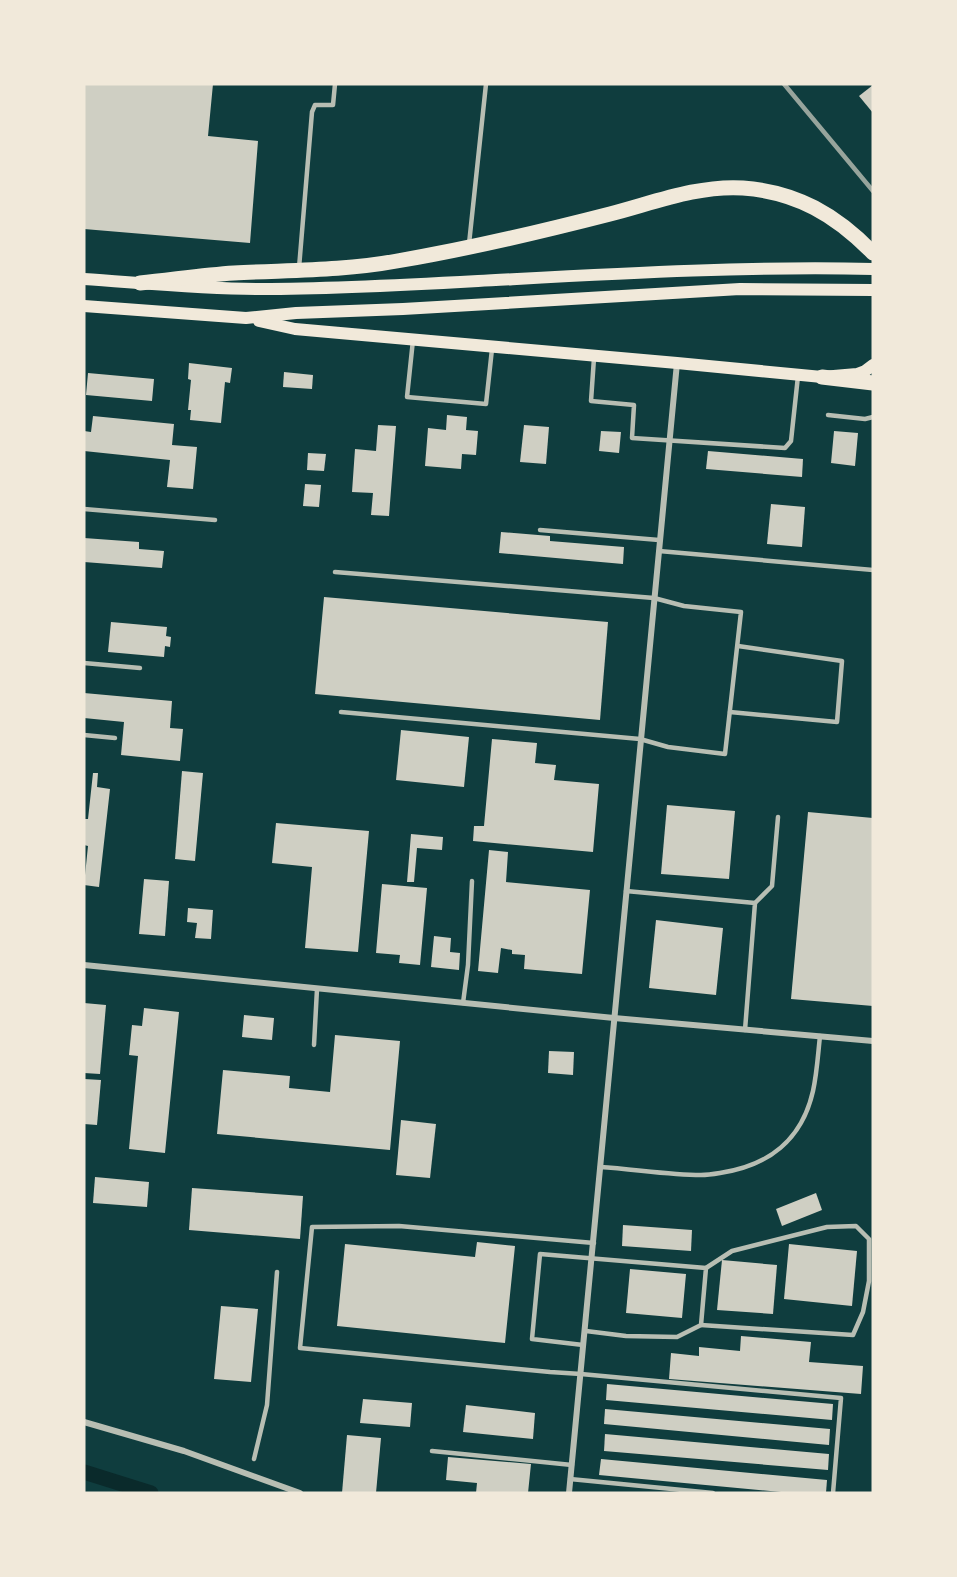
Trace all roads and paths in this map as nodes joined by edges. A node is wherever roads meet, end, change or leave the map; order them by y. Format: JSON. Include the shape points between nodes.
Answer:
{"nodes":[{"id":1,"x":335,"y":84,"type":"edge"},
{"id":2,"x":486,"y":84,"type":"edge"},
{"id":3,"x":468,"y":247,"type":"junction"},
{"id":4,"x":873,"y":253,"type":"edge"},
{"id":5,"x":873,"y":269,"type":"edge"},
{"id":6,"x":298,"y":271,"type":"junction"},
{"id":7,"x":84,"y":279,"type":"edge"},
{"id":8,"x":140,"y":283,"type":"junction"},
{"id":9,"x":873,"y":290,"type":"edge"},
{"id":10,"x":84,"y":306,"type":"edge"},
{"id":11,"x":246,"y":318,"type":"junction"},
{"id":12,"x":413,"y":340,"type":"junction"},
{"id":13,"x":492,"y":346,"type":"junction"},
{"id":14,"x":595,"y":356,"type":"junction"},
{"id":15,"x":677,"y":363,"type":"junction"},
{"id":16,"x":873,"y":365,"type":"edge"},
{"id":17,"x":798,"y":375,"type":"junction"},
{"id":18,"x":822,"y":377,"type":"junction"},
{"id":19,"x":873,"y":383,"type":"edge"},
{"id":20,"x":828,"y":415,"type":"dead end"},
{"id":21,"x":873,"y":417,"type":"edge"},
{"id":22,"x":669,"y":440,"type":"junction"},
{"id":23,"x":84,"y":509,"type":"edge"},
{"id":24,"x":215,"y":520,"type":"dead end"},
{"id":25,"x":540,"y":530,"type":"dead end"},
{"id":26,"x":659,"y":540,"type":"junction"},
{"id":27,"x":659,"y":551,"type":"junction"},
{"id":28,"x":873,"y":570,"type":"edge"},
{"id":29,"x":335,"y":572,"type":"dead end"},
{"id":30,"x":654,"y":598,"type":"junction"},
{"id":31,"x":738,"y":646,"type":"junction"},
{"id":32,"x":84,"y":663,"type":"edge"},
{"id":33,"x":140,"y":668,"type":"dead end"},
{"id":34,"x":341,"y":712,"type":"dead end"},
{"id":35,"x":730,"y":712,"type":"junction"},
{"id":36,"x":84,"y":735,"type":"edge"},
{"id":37,"x":115,"y":738,"type":"dead end"},
{"id":38,"x":640,"y":739,"type":"junction"},
{"id":39,"x":778,"y":817,"type":"dead end"},
{"id":40,"x":472,"y":880,"type":"dead end"},
{"id":41,"x":626,"y":891,"type":"junction"},
{"id":42,"x":755,"y":903,"type":"junction"},
{"id":43,"x":84,"y":965,"type":"edge"},
{"id":44,"x":317,"y":988,"type":"junction"},
{"id":45,"x":463,"y":1003,"type":"junction"},
{"id":46,"x":614,"y":1018,"type":"junction"},
{"id":47,"x":744,"y":1030,"type":"junction"},
{"id":48,"x":820,"y":1036,"type":"junction"},
{"id":49,"x":873,"y":1041,"type":"edge"},
{"id":50,"x":314,"y":1045,"type":"dead end"},
{"id":51,"x":600,"y":1167,"type":"junction"},
{"id":52,"x":594,"y":1243,"type":"junction"},
{"id":53,"x":592,"y":1259,"type":"junction"},
{"id":54,"x":706,"y":1268,"type":"junction"},
{"id":55,"x":277,"y":1272,"type":"dead end"},
{"id":56,"x":701,"y":1325,"type":"junction"},
{"id":57,"x":585,"y":1331,"type":"junction"},
{"id":58,"x":584,"y":1346,"type":"junction"},
{"id":59,"x":581,"y":1374,"type":"junction"},
{"id":60,"x":84,"y":1422,"type":"edge"},
{"id":61,"x":432,"y":1451,"type":"dead end"},
{"id":62,"x":254,"y":1459,"type":"dead end"},
{"id":63,"x":572,"y":1464,"type":"junction"},
{"id":64,"x":570,"y":1479,"type":"junction"},
{"id":65,"x":300,"y":1493,"type":"edge"},
{"id":66,"x":569,"y":1493,"type":"edge"},
{"id":67,"x":713,"y":1493,"type":"edge"},
{"id":68,"x":833,"y":1493,"type":"edge"}],
"edges":[{"from":1,"to":6,"type":"lane","via":[[333,105],[315,105],[312,112]]},
{"from":2,"to":3,"type":"lane"},
{"from":3,"to":4,"type":"highway","via":[[703,190],[741,188],[781,194],[820,210]]},
{"from":3,"to":6,"type":"highway","via":[[351,268]]},
{"from":5,"to":8,"type":"main road","via":[[804,267],[262,289]]},
{"from":6,"to":8,"type":"highway"},
{"from":7,"to":8,"type":"main road"},
{"from":9,"to":11,"type":"main road","via":[[740,289]]},
{"from":10,"to":11,"type":"main road"},
{"from":11,"to":12,"type":"main road","via":[[295,329]]},
{"from":12,"to":13,"type":"main road"},
{"from":12,"to":13,"type":"lane","via":[[407,398],[486,404]]},
{"from":13,"to":14,"type":"main road"},
{"from":14,"to":15,"type":"main road"},
{"from":14,"to":22,"type":"lane","via":[[591,400],[634,405],[632,438]]},
{"from":15,"to":17,"type":"main road"},
{"from":15,"to":22,"type":"street"},
{"from":16,"to":18,"type":"main road","via":[[857,374]]},
{"from":17,"to":18,"type":"main road"},
{"from":17,"to":22,"type":"lane","via":[[790,441],[785,448]]},
{"from":18,"to":19,"type":"highway"},
{"from":20,"to":21,"type":"lane"},
{"from":22,"to":26,"type":"street"},
{"from":23,"to":24,"type":"lane"},
{"from":25,"to":26,"type":"lane"},
{"from":26,"to":27,"type":"street"},
{"from":27,"to":28,"type":"lane"},
{"from":27,"to":30,"type":"street"},
{"from":29,"to":30,"type":"lane"},
{"from":30,"to":31,"type":"lane","via":[[684,606],[741,612]]},
{"from":30,"to":38,"type":"street"},
{"from":31,"to":35,"type":"lane"},
{"from":31,"to":35,"type":"lane","via":[[842,661],[837,722]]},
{"from":32,"to":33,"type":"lane"},
{"from":34,"to":38,"type":"lane"},
{"from":35,"to":38,"type":"lane","via":[[726,754],[668,747]]},
{"from":36,"to":37,"type":"lane"},
{"from":38,"to":41,"type":"street"},
{"from":39,"to":42,"type":"lane","via":[[772,886]]},
{"from":40,"to":45,"type":"lane"},
{"from":41,"to":42,"type":"lane"},
{"from":41,"to":46,"type":"street"},
{"from":42,"to":47,"type":"lane"},
{"from":43,"to":44,"type":"street"},
{"from":44,"to":45,"type":"street"},
{"from":44,"to":50,"type":"lane"},
{"from":45,"to":46,"type":"street"},
{"from":46,"to":47,"type":"street"},
{"from":46,"to":51,"type":"street"},
{"from":47,"to":48,"type":"street"},
{"from":48,"to":49,"type":"street"},
{"from":48,"to":51,"type":"lane","via":[[813,1093],[794,1133],[778,1151],[756,1164],[703,1175]]},
{"from":51,"to":52,"type":"street"},
{"from":52,"to":53,"type":"street"},
{"from":52,"to":59,"type":"lane","via":[[399,1226],[312,1227],[300,1348]]},
{"from":53,"to":54,"type":"lane"},
{"from":53,"to":57,"type":"street"},
{"from":53,"to":58,"type":"lane","via":[[540,1254],[533,1328],[532,1339]]},
{"from":54,"to":56,"type":"lane"},
{"from":54,"to":56,"type":"lane","via":[[732,1251],[827,1227],[856,1226],[869,1239],[868,1281],[853,1335]]},
{"from":55,"to":62,"type":"lane","via":[[267,1405]]},
{"from":56,"to":57,"type":"lane","via":[[676,1337]]},
{"from":57,"to":58,"type":"street"},
{"from":58,"to":59,"type":"street"},
{"from":59,"to":63,"type":"street"},
{"from":59,"to":68,"type":"lane","via":[[841,1398]]},
{"from":60,"to":65,"type":"street","via":[[184,1451]]},
{"from":61,"to":63,"type":"lane"},
{"from":63,"to":64,"type":"street"},
{"from":64,"to":66,"type":"street"},
{"from":64,"to":67,"type":"lane"}]}
